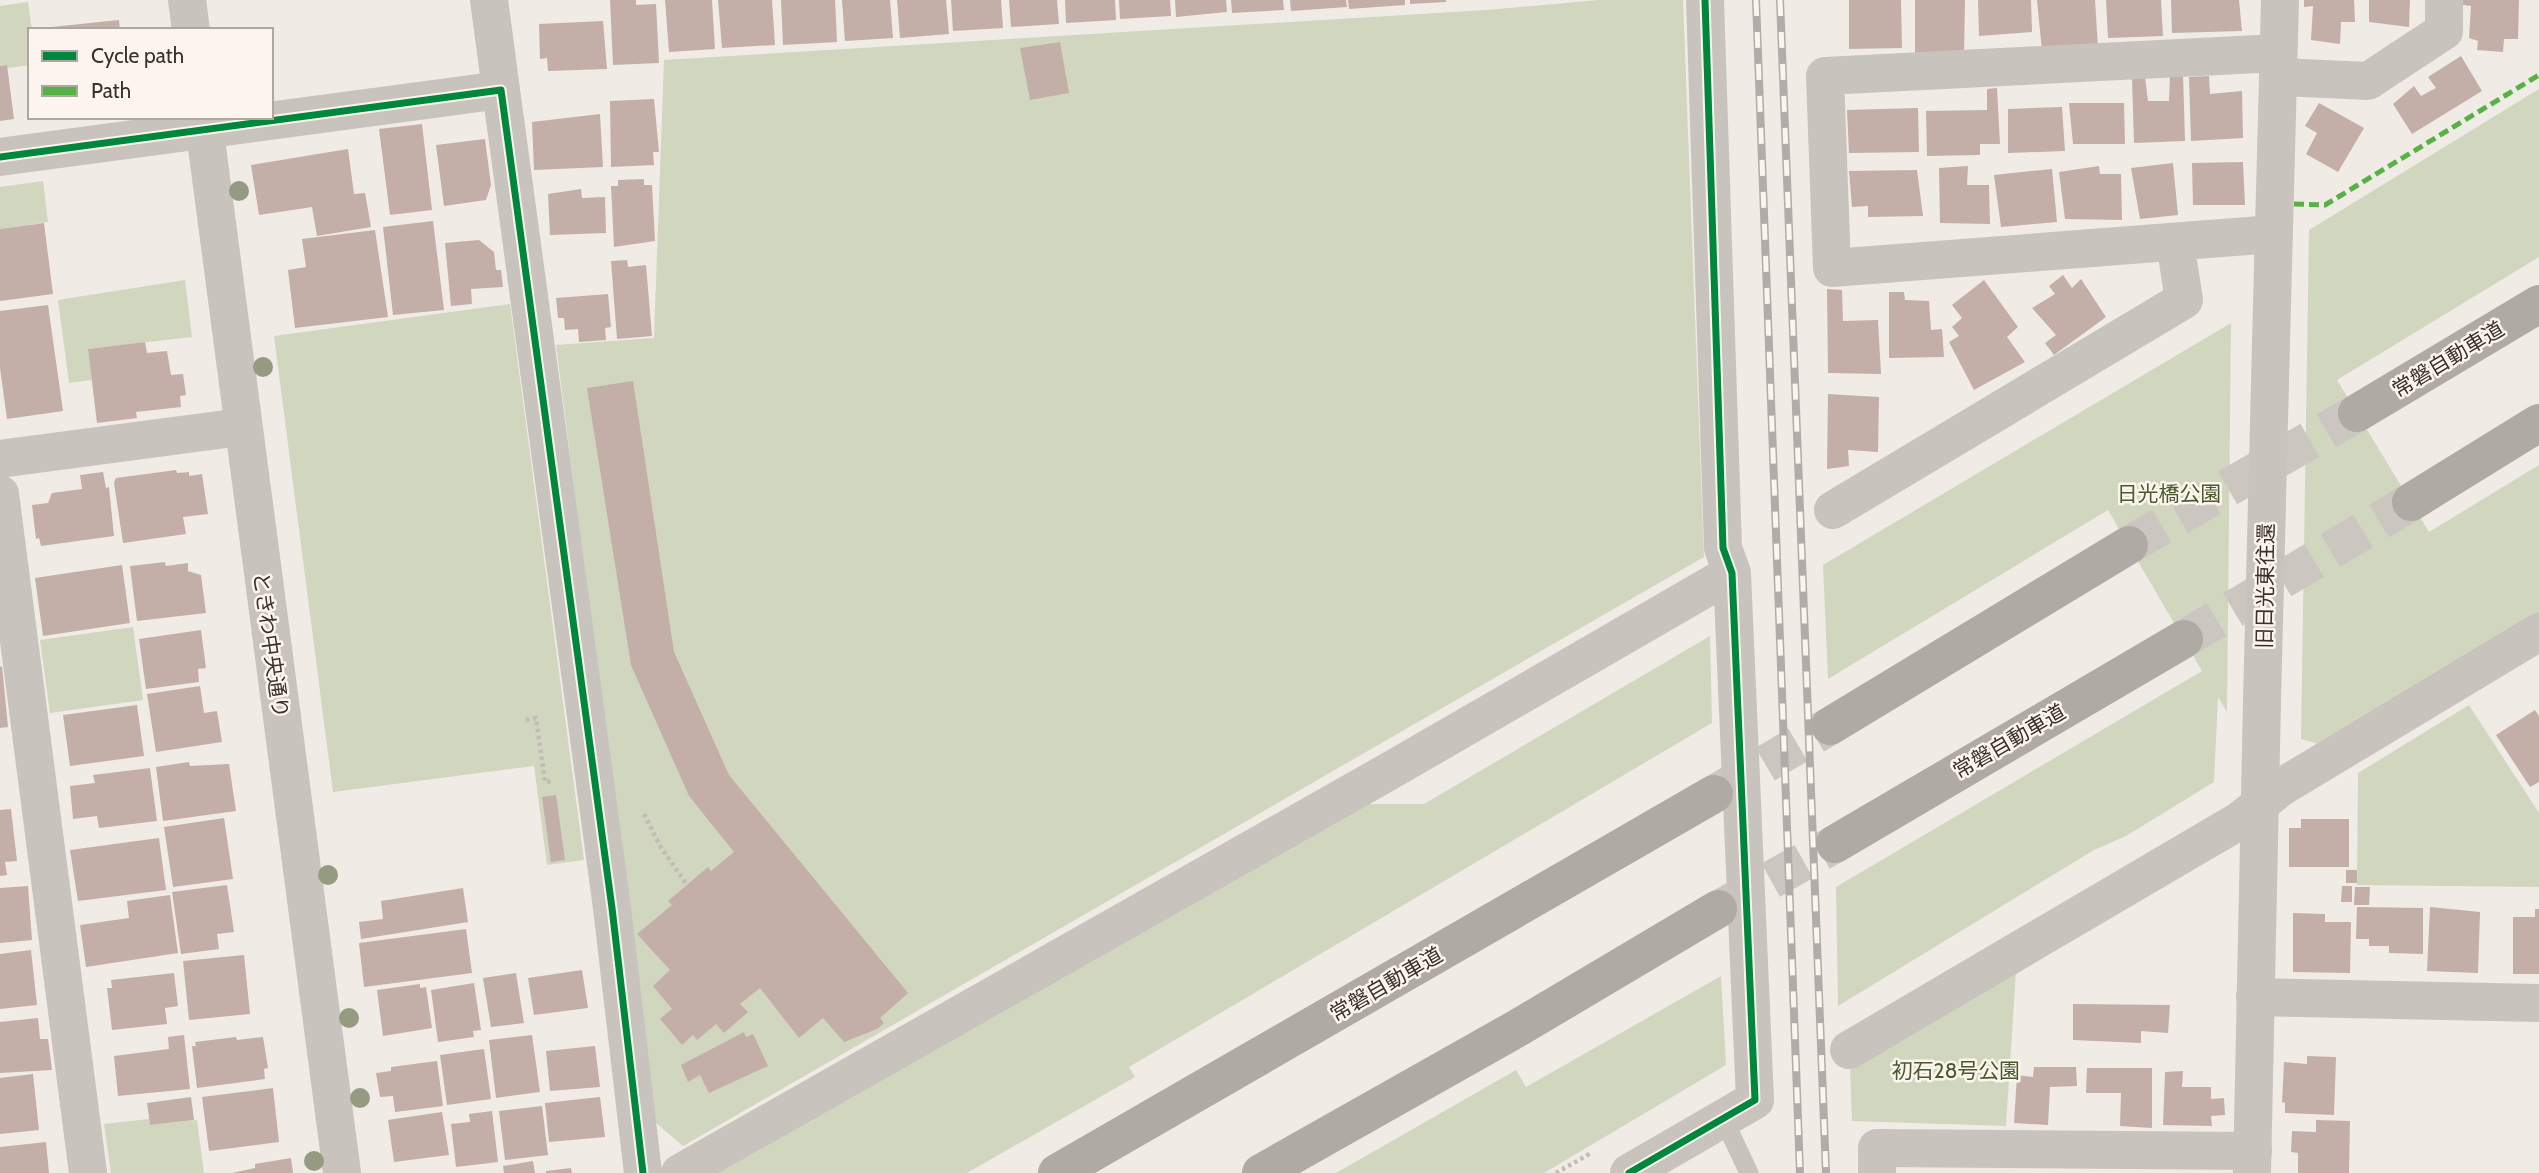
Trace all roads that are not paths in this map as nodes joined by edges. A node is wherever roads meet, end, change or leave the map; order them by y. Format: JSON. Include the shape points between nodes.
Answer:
{"nodes":[{"id":1,"x":187,"y":0,"type":"edge"},
{"id":2,"x":489,"y":0,"type":"edge"},
{"id":3,"x":1704,"y":0,"type":"edge"},
{"id":4,"x":2280,"y":0,"type":"edge"},
{"id":5,"x":2444,"y":0,"type":"edge"},
{"id":6,"x":191,"y":28,"type":"edge"},
{"id":7,"x":2278,"y":65,"type":"junction"},
{"id":8,"x":501,"y":90,"type":"junction"},
{"id":9,"x":273,"y":116,"type":"edge"},
{"id":10,"x":248,"y":119,"type":"edge"},
{"id":11,"x":204,"y":124,"type":"edge"},
{"id":12,"x":0,"y":158,"type":"edge"},
{"id":13,"x":2274,"y":233,"type":"junction"},
{"id":14,"x":2175,"y":242,"type":"junction"},
{"id":15,"x":2539,"y":304,"type":"edge"},
{"id":16,"x":2357,"y":413,"type":"tunnel mouth"},
{"id":17,"x":2539,"y":423,"type":"edge"},
{"id":18,"x":241,"y":427,"type":"junction"},
{"id":19,"x":0,"y":459,"type":"edge"},
{"id":20,"x":0,"y":494,"type":"edge"},
{"id":21,"x":2411,"y":502,"type":"tunnel mouth"},
{"id":22,"x":1833,"y":510,"type":"dead end"},
{"id":23,"x":2129,"y":545,"type":"tunnel mouth"},
{"id":24,"x":1732,"y":573,"type":"junction"},
{"id":25,"x":2539,"y":632,"type":"edge"},
{"id":26,"x":2184,"y":639,"type":"tunnel mouth"},
{"id":27,"x":1830,"y":726,"type":"tunnel mouth"},
{"id":28,"x":1714,"y":794,"type":"tunnel mouth"},
{"id":29,"x":2260,"y":802,"type":"junction"},
{"id":30,"x":1835,"y":844,"type":"tunnel mouth"},
{"id":31,"x":1718,"y":909,"type":"tunnel mouth"},
{"id":32,"x":2255,"y":998,"type":"junction"},
{"id":33,"x":2539,"y":1003,"type":"edge"},
{"id":34,"x":1849,"y":1050,"type":"dead end"},
{"id":35,"x":1723,"y":1118,"type":"junction"},
{"id":36,"x":2077,"y":1161,"type":"edge"},
{"id":37,"x":2252,"y":1162,"type":"edge"},
{"id":38,"x":88,"y":1173,"type":"edge"},
{"id":39,"x":342,"y":1173,"type":"edge"},
{"id":40,"x":642,"y":1173,"type":"edge"},
{"id":41,"x":680,"y":1173,"type":"edge"},
{"id":42,"x":1057,"y":1173,"type":"edge"},
{"id":43,"x":1261,"y":1173,"type":"edge"},
{"id":44,"x":1629,"y":1173,"type":"edge"},
{"id":45,"x":1749,"y":1173,"type":"edge"},
{"id":46,"x":1877,"y":1173,"type":"edge"}],
"edges":[{"from":1,"to":6,"type":"street"},
{"from":2,"to":8,"type":"street"},
{"from":3,"to":24,"type":"street","via":[[1723,548]]},
{"from":4,"to":7,"type":"street","name":"旧日光東往還"},
{"from":5,"to":7,"type":"street","via":[[2444,31],[2368,81]]},
{"from":7,"to":13,"type":"street","name":"旧日光東往還"},
{"from":7,"to":14,"type":"street","via":[[1825,76],[1832,268]]},
{"from":8,"to":9,"type":"street"},
{"from":8,"to":40,"type":"street","via":[[609,881]]},
{"from":10,"to":11,"type":"street"},
{"from":11,"to":12,"type":"street"},
{"from":11,"to":18,"type":"street","name":"ときわ中央通り"},
{"from":13,"to":14,"type":"street"},
{"from":13,"to":29,"type":"street","name":"旧日光東往還","bridge":true},
{"from":14,"to":22,"type":"street","via":[[2183,300]]},
{"from":15,"to":16,"type":"highway","name":"常磐自動車道"},
{"from":17,"to":21,"type":"highway"},
{"from":18,"to":19,"type":"street"},
{"from":18,"to":39,"type":"street","name":"ときわ中央通り"},
{"from":20,"to":38,"type":"street"},
{"from":23,"to":27,"type":"highway"},
{"from":24,"to":35,"type":"street","via":[[1755,1100]]},
{"from":24,"to":41,"type":"street"},
{"from":25,"to":29,"type":"street"},
{"from":26,"to":30,"type":"highway","name":"常磐自動車道"},
{"from":28,"to":42,"type":"highway","name":"常磐自動車道"},
{"from":29,"to":32,"type":"street","name":"旧日光東往還"},
{"from":29,"to":34,"type":"street","via":[[2232,825]]},
{"from":31,"to":43,"type":"highway"},
{"from":32,"to":33,"type":"street"},
{"from":32,"to":37,"type":"street","name":"旧日光東往還"},
{"from":35,"to":44,"type":"street"},
{"from":35,"to":45,"type":"lane"},
{"from":36,"to":37,"type":"street"},
{"from":36,"to":46,"type":"street","via":[[1877,1148]]}]}
